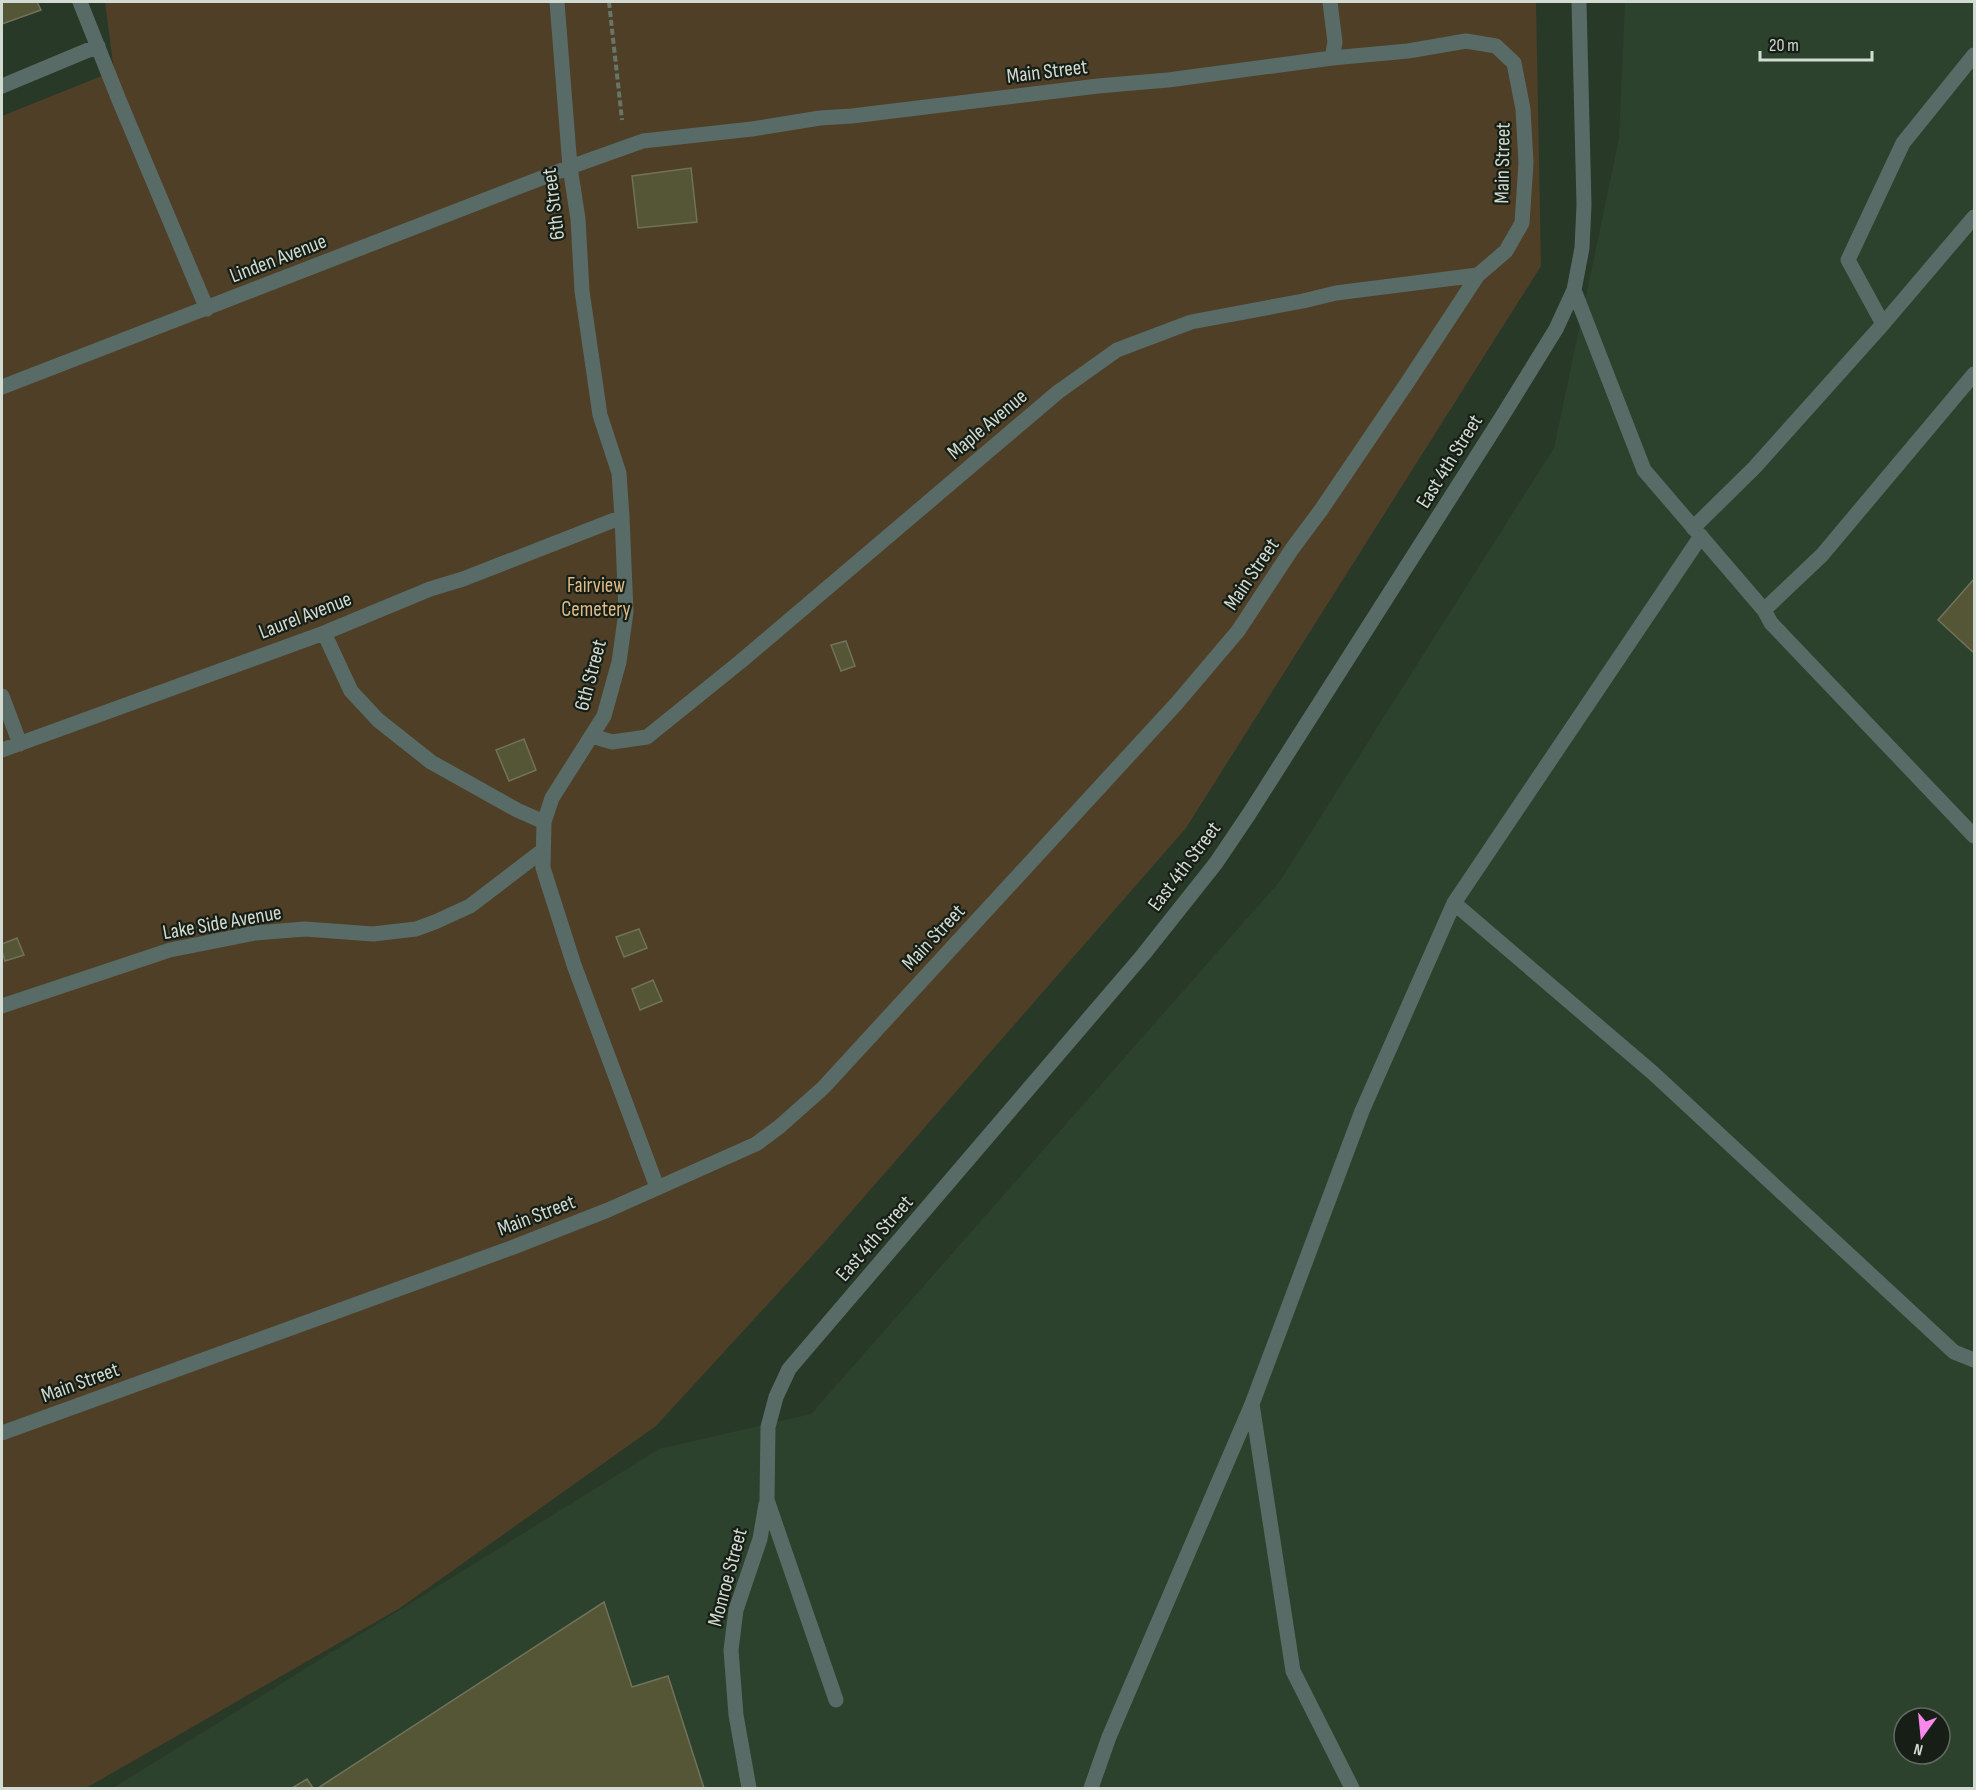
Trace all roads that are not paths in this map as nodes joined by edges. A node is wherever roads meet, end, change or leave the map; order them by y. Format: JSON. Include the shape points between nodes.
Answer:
{"nodes":[{"id":1,"x":80,"y":2,"type":"edge"},
{"id":2,"x":557,"y":2,"type":"edge"},
{"id":3,"x":1330,"y":2,"type":"edge"},
{"id":4,"x":1579,"y":2,"type":"edge"},
{"id":5,"x":98,"y":45,"type":"junction"},
{"id":6,"x":1974,"y":55,"type":"edge"},
{"id":7,"x":1332,"y":58,"type":"junction"},
{"id":8,"x":2,"y":86,"type":"edge"},
{"id":9,"x":570,"y":167,"type":"junction"},
{"id":10,"x":1974,"y":217,"type":"edge"},
{"id":11,"x":1478,"y":275,"type":"junction"},
{"id":12,"x":1574,"y":290,"type":"junction"},
{"id":13,"x":207,"y":309,"type":"junction"},
{"id":14,"x":1883,"y":324,"type":"junction"},
{"id":15,"x":1974,"y":374,"type":"edge"},
{"id":16,"x":2,"y":387,"type":"edge"},
{"id":17,"x":622,"y":517,"type":"junction"},
{"id":18,"x":1697,"y":532,"type":"junction"},
{"id":19,"x":1764,"y":610,"type":"junction"},
{"id":20,"x":324,"y":633,"type":"junction"},
{"id":21,"x":2,"y":696,"type":"edge"},
{"id":22,"x":592,"y":736,"type":"junction"},
{"id":23,"x":20,"y":744,"type":"junction"},
{"id":24,"x":2,"y":750,"type":"edge"},
{"id":25,"x":544,"y":822,"type":"junction"},
{"id":26,"x":1974,"y":836,"type":"edge"},
{"id":27,"x":542,"y":850,"type":"junction"},
{"id":28,"x":1455,"y":903,"type":"junction"},
{"id":29,"x":2,"y":1006,"type":"edge"},
{"id":30,"x":657,"y":1187,"type":"junction"},
{"id":31,"x":1974,"y":1360,"type":"edge"},
{"id":32,"x":1252,"y":1404,"type":"junction"},
{"id":33,"x":2,"y":1433,"type":"edge"},
{"id":34,"x":767,"y":1500,"type":"junction"},
{"id":35,"x":836,"y":1700,"type":"dead end"},
{"id":36,"x":749,"y":1788,"type":"edge"},
{"id":37,"x":1091,"y":1788,"type":"edge"},
{"id":38,"x":1352,"y":1788,"type":"edge"}],
"edges":[{"from":1,"to":5,"type":"street"},
{"from":2,"to":9,"type":"street","name":"6th Street"},
{"from":3,"to":7,"type":"street","via":[[1335,42]]},
{"from":4,"to":12,"type":"street","name":"East 4th Street","via":[[1584,205],[1582,249]]},
{"from":5,"to":8,"type":"street"},
{"from":5,"to":13,"type":"street"},
{"from":6,"to":14,"type":"street","via":[[1903,143],[1848,260]]},
{"from":7,"to":9,"type":"street","name":"Main Street","via":[[643,141]]},
{"from":7,"to":11,"type":"street","name":"Main Street","via":[[1466,41],[1496,46],[1514,63],[1523,109],[1526,163],[1522,223],[1506,251]]},
{"from":9,"to":13,"type":"street","name":"Linden Avenue"},
{"from":9,"to":17,"type":"street","name":"6th Street","via":[[600,415],[619,472]]},
{"from":10,"to":14,"type":"street"},
{"from":11,"to":22,"type":"street","name":"Maple Avenue","via":[[1336,293],[1191,322],[1118,350],[1058,392],[647,737],[612,742]]},
{"from":11,"to":30,"type":"street","name":"Main Street","via":[[1238,631],[1177,703],[823,1088],[756,1144]]},
{"from":12,"to":18,"type":"street","via":[[1644,470]]},
{"from":12,"to":34,"type":"street","name":"East 4th Street","via":[[1503,416],[1216,863],[1143,956],[789,1369],[768,1427]]},
{"from":13,"to":16,"type":"street","name":"Linden Avenue"},
{"from":14,"to":18,"type":"street"},
{"from":15,"to":19,"type":"street","via":[[1822,555]]},
{"from":17,"to":20,"type":"street","name":"Laurel Avenue"},
{"from":17,"to":22,"type":"street","name":"6th Street","via":[[626,612],[619,662],[604,716]]},
{"from":18,"to":19,"type":"street"},
{"from":18,"to":28,"type":"street"},
{"from":19,"to":26,"type":"street","via":[[1771,623]]},
{"from":20,"to":23,"type":"street","name":"Laurel Avenue"},
{"from":20,"to":25,"type":"street","via":[[351,691],[378,720],[431,762]]},
{"from":21,"to":23,"type":"street"},
{"from":22,"to":25,"type":"street","name":"6th Street","via":[[552,798]]},
{"from":23,"to":24,"type":"street","name":"Laurel Avenue"},
{"from":25,"to":27,"type":"street","name":"6th Street"},
{"from":27,"to":29,"type":"street","name":"Lake Side Avenue","via":[[470,906],[416,929],[374,934],[305,929],[255,933],[170,950]]},
{"from":27,"to":30,"type":"street","name":"6th Street","via":[[543,868],[574,965]]},
{"from":28,"to":31,"type":"street","via":[[1653,1073],[1954,1352]]},
{"from":28,"to":32,"type":"street","via":[[1362,1112]]},
{"from":30,"to":33,"type":"street","name":"Main Street","via":[[511,1248]]},
{"from":32,"to":37,"type":"street","via":[[1109,1737]]},
{"from":32,"to":38,"type":"street","via":[[1293,1671]]},
{"from":34,"to":35,"type":"street","name":"East 4th Street"},
{"from":34,"to":36,"type":"street","name":"Monroe Street","via":[[760,1539],[736,1610],[731,1650]]}]}
